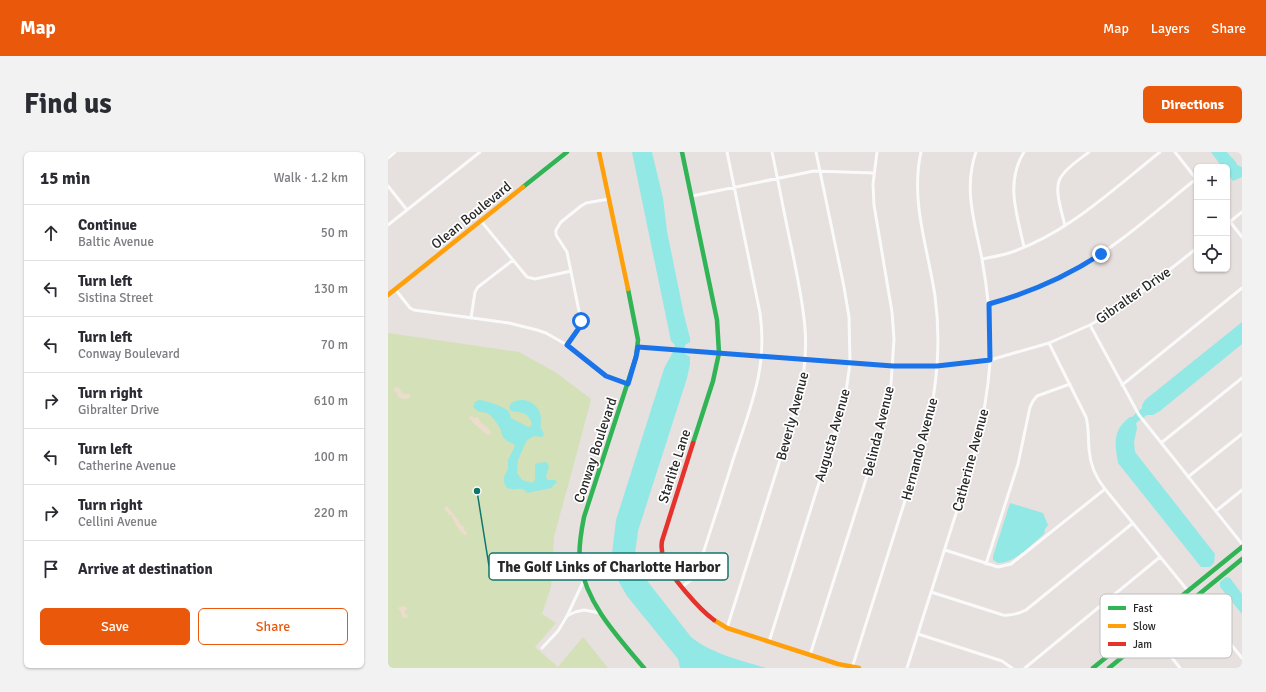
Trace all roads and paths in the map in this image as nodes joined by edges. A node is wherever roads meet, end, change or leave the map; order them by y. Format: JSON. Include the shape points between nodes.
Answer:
{"nodes":[{"id":1,"x":395,"y":152,"type":"edge"},
{"id":2,"x":480,"y":152,"type":"edge"},
{"id":3,"x":567,"y":152,"type":"edge"},
{"id":4,"x":599,"y":152,"type":"edge"},
{"id":5,"x":682,"y":152,"type":"edge"},
{"id":6,"x":727,"y":152,"type":"edge"},
{"id":7,"x":772,"y":152,"type":"edge"},
{"id":8,"x":816,"y":152,"type":"edge"},
{"id":9,"x":877,"y":152,"type":"edge"},
{"id":10,"x":921,"y":152,"type":"edge"},
{"id":11,"x":976,"y":152,"type":"edge"},
{"id":12,"x":1024,"y":152,"type":"edge"},
{"id":13,"x":1089,"y":152,"type":"edge"},
{"id":14,"x":1160,"y":152,"type":"edge"},
{"id":15,"x":1175,"y":152,"type":"edge"},
{"id":16,"x":388,"y":158,"type":"edge"},
{"id":17,"x":820,"y":170,"type":"junction"},
{"id":18,"x":874,"y":173,"type":"junction"},
{"id":19,"x":1194,"y":175,"type":"edge"},
{"id":20,"x":777,"y":178,"type":"junction"},
{"id":21,"x":1194,"y":181,"type":"edge"},
{"id":22,"x":388,"y":186,"type":"edge"},
{"id":23,"x":734,"y":187,"type":"junction"},
{"id":24,"x":692,"y":196,"type":"junction"},
{"id":25,"x":609,"y":199,"type":"junction"},
{"id":26,"x":407,"y":210,"type":"junction"},
{"id":27,"x":1242,"y":212,"type":"edge"},
{"id":28,"x":481,"y":220,"type":"junction"},
{"id":29,"x":1230,"y":221,"type":"edge"},
{"id":30,"x":388,"y":225,"type":"edge"},
{"id":31,"x":1230,"y":225,"type":"edge"},
{"id":32,"x":1065,"y":226,"type":"junction"},
{"id":33,"x":1242,"y":237,"type":"edge"},
{"id":34,"x":1024,"y":247,"type":"junction"},
{"id":35,"x":1194,"y":250,"type":"edge"},
{"id":36,"x":982,"y":259,"type":"junction"},
{"id":37,"x":512,"y":260,"type":"junction"},
{"id":38,"x":571,"y":271,"type":"junction"},
{"id":39,"x":1242,"y":288,"type":"edge"},
{"id":40,"x":394,"y":289,"type":"junction"},
{"id":41,"x":388,"y":294,"type":"edge"},
{"id":42,"x":989,"y":304,"type":"junction"},
{"id":43,"x":471,"y":318,"type":"junction"},
{"id":44,"x":1090,"y":325,"type":"junction"},
{"id":45,"x":1049,"y":343,"type":"junction"},
{"id":46,"x":567,"y":345,"type":"junction"},
{"id":47,"x":638,"y":347,"type":"junction"},
{"id":48,"x":719,"y":352,"type":"junction"},
{"id":49,"x":762,"y":356,"type":"junction"},
{"id":50,"x":806,"y":359,"type":"junction"},
{"id":51,"x":990,"y":360,"type":"junction"},
{"id":52,"x":850,"y":363,"type":"junction"},
{"id":53,"x":893,"y":366,"type":"junction"},
{"id":54,"x":937,"y":366,"type":"junction"},
{"id":55,"x":1242,"y":378,"type":"edge"},
{"id":56,"x":628,"y":384,"type":"junction"},
{"id":57,"x":1070,"y":384,"type":"junction"},
{"id":58,"x":1122,"y":385,"type":"junction"},
{"id":59,"x":1242,"y":434,"type":"edge"},
{"id":60,"x":1161,"y":443,"type":"junction"},
{"id":61,"x":1188,"y":477,"type":"junction"},
{"id":62,"x":1105,"y":489,"type":"junction"},
{"id":63,"x":1242,"y":490,"type":"edge"},
{"id":64,"x":1216,"y":511,"type":"junction"},
{"id":65,"x":1133,"y":523,"type":"junction"},
{"id":66,"x":1242,"y":545,"type":"edge"},
{"id":67,"x":945,"y":550,"type":"junction"},
{"id":68,"x":1160,"y":557,"type":"junction"},
{"id":69,"x":1242,"y":559,"type":"edge"},
{"id":70,"x":986,"y":564,"type":"junction"},
{"id":71,"x":584,"y":580,"type":"junction"},
{"id":72,"x":683,"y":586,"type":"junction"},
{"id":73,"x":1188,"y":591,"type":"junction"},
{"id":74,"x":931,"y":592,"type":"junction"},
{"id":75,"x":1115,"y":594,"type":"edge"},
{"id":76,"x":1184,"y":594,"type":"edge"},
{"id":77,"x":1199,"y":594,"type":"edge"},
{"id":78,"x":1100,"y":606,"type":"edge"},
{"id":79,"x":600,"y":613,"type":"junction"},
{"id":80,"x":567,"y":616,"type":"junction"},
{"id":81,"x":727,"y":628,"type":"junction"},
{"id":82,"x":918,"y":634,"type":"junction"},
{"id":83,"x":769,"y":642,"type":"junction"},
{"id":84,"x":1232,"y":646,"type":"edge"},
{"id":85,"x":542,"y":648,"type":"dead end"},
{"id":86,"x":810,"y":655,"type":"junction"},
{"id":87,"x":1105,"y":658,"type":"edge"},
{"id":88,"x":1121,"y":658,"type":"edge"},
{"id":89,"x":1172,"y":658,"type":"edge"},
{"id":90,"x":1242,"y":658,"type":"edge"},
{"id":91,"x":644,"y":668,"type":"edge"},
{"id":92,"x":852,"y":668,"type":"edge"},
{"id":93,"x":859,"y":668,"type":"edge"},
{"id":94,"x":907,"y":668,"type":"edge"},
{"id":95,"x":1012,"y":668,"type":"edge"},
{"id":96,"x":1025,"y":668,"type":"edge"},
{"id":97,"x":1093,"y":668,"type":"edge"},
{"id":98,"x":1109,"y":668,"type":"edge"},
{"id":99,"x":1180,"y":668,"type":"edge"}],
"edges":[{"from":1,"to":16,"type":"street"},
{"from":2,"to":26,"type":"street"},
{"from":3,"to":28,"type":"street","name":"Olean Boulevard"},
{"from":4,"to":25,"type":"street","name":"Conway Boulevard"},
{"from":5,"to":24,"type":"street","name":"Starlite Lane"},
{"from":6,"to":23,"type":"street"},
{"from":7,"to":20,"type":"street","name":"Beverly Avenue"},
{"from":8,"to":17,"type":"street","name":"Augusta Avenue"},
{"from":9,"to":18,"type":"street","name":"Belinda Avenue"},
{"from":10,"to":54,"type":"street","name":"Hernando Avenue","via":[[917,198],[935,298]]},
{"from":11,"to":36,"type":"street","name":"Catherine Avenue","via":[[970,176],[970,199]]},
{"from":12,"to":34,"type":"street","via":[[1015,173],[1013,190]]},
{"from":13,"to":32,"type":"street","via":[[1065,171],[1058,183],[1057,190]]},
{"from":14,"to":32,"type":"street"},
{"from":15,"to":19,"type":"street"},
{"from":17,"to":18,"type":"street"},
{"from":17,"to":20,"type":"street"},
{"from":17,"to":52,"type":"street","name":"Augusta Avenue","via":[[847,304]]},
{"from":18,"to":53,"type":"street","name":"Belinda Avenue","via":[[875,216],[892,312]]},
{"from":20,"to":23,"type":"street"},
{"from":20,"to":50,"type":"street","name":"Beverly Avenue","via":[[803,306]]},
{"from":21,"to":42,"type":"street","via":[[1087,263],[1037,289]]},
{"from":22,"to":26,"type":"street"},
{"from":23,"to":24,"type":"street"},
{"from":23,"to":49,"type":"street","via":[[760,313]]},
{"from":24,"to":48,"type":"street","name":"Starlite Lane","via":[[717,320]]},
{"from":25,"to":38,"type":"street","via":[[586,203],[557,226],[556,236],[567,252]]},
{"from":25,"to":47,"type":"street","name":"Conway Boulevard"},
{"from":26,"to":30,"type":"street"},
{"from":27,"to":29,"type":"street"},
{"from":28,"to":37,"type":"street"},
{"from":28,"to":40,"type":"street","name":"Olean Boulevard"},
{"from":31,"to":33,"type":"street"},
{"from":32,"to":34,"type":"street"},
{"from":34,"to":36,"type":"street"},
{"from":35,"to":44,"type":"street","name":"Gibralter Drive","via":[[1130,301]]},
{"from":36,"to":42,"type":"street","name":"Catherine Avenue"},
{"from":37,"to":38,"type":"street","via":[[531,279]]},
{"from":37,"to":43,"type":"street","via":[[478,287]]},
{"from":38,"to":46,"type":"street","via":[[581,321]]},
{"from":39,"to":58,"type":"street"},
{"from":40,"to":41,"type":"street","name":"Olean Boulevard"},
{"from":40,"to":43,"type":"street","via":[[414,310]]},
{"from":42,"to":51,"type":"street","name":"Catherine Avenue"},
{"from":43,"to":46,"type":"street","via":[[526,326],[546,333]]},
{"from":44,"to":45,"type":"street","name":"Gibralter Drive"},
{"from":44,"to":58,"type":"street"},
{"from":45,"to":51,"type":"street","name":"Gibralter Drive"},
{"from":45,"to":57,"type":"street"},
{"from":46,"to":56,"type":"street","via":[[606,376]]},
{"from":47,"to":48,"type":"street","name":"Gibralter Drive"},
{"from":47,"to":56,"type":"street","name":"Conway Boulevard"},
{"from":48,"to":49,"type":"street","name":"Gibralter Drive"},
{"from":48,"to":72,"type":"street","name":"Starlite Lane","via":[[713,381],[661,545],[662,558]]},
{"from":49,"to":50,"type":"street","name":"Gibralter Drive"},
{"from":49,"to":72,"type":"street","via":[[755,393],[696,576]]},
{"from":50,"to":52,"type":"street","name":"Gibralter Drive"},
{"from":50,"to":81,"type":"street","name":"Beverly Avenue","via":[[797,406]]},
{"from":51,"to":54,"type":"street","name":"Gibralter Drive"},
{"from":51,"to":67,"type":"street","name":"Catherine Avenue","via":[[986,404],[979,438]]},
{"from":52,"to":53,"type":"street","name":"Gibralter Drive"},
{"from":52,"to":83,"type":"street","name":"Augusta Avenue","via":[[839,419]]},
{"from":53,"to":54,"type":"street","name":"Gibralter Drive"},
{"from":53,"to":86,"type":"street","name":"Belinda Avenue","via":[[889,400],[881,432]]},
{"from":54,"to":92,"type":"street","name":"Hernando Avenue","via":[[925,438]]},
{"from":55,"to":60,"type":"street"},
{"from":56,"to":71,"type":"street","name":"Conway Boulevard","via":[[582,526],[580,554]]},
{"from":57,"to":62,"type":"street","via":[[1086,417],[1091,462]]},
{"from":57,"to":70,"type":"street","via":[[1037,396],[1032,401],[1018,464]]},
{"from":58,"to":60,"type":"street","via":[[1134,408]]},
{"from":59,"to":61,"type":"street"},
{"from":60,"to":61,"type":"street"},
{"from":61,"to":64,"type":"street"},
{"from":62,"to":65,"type":"street"},
{"from":62,"to":70,"type":"street","via":[[1011,564],[998,567]]},
{"from":63,"to":64,"type":"street"},
{"from":64,"to":66,"type":"street"},
{"from":65,"to":68,"type":"street"},
{"from":65,"to":74,"type":"street","via":[[1018,614],[1003,615]]},
{"from":66,"to":73,"type":"street"},
{"from":67,"to":70,"type":"street"},
{"from":67,"to":74,"type":"street","name":"Catherine Avenue"},
{"from":68,"to":73,"type":"street"},
{"from":68,"to":75,"type":"street"},
{"from":69,"to":77,"type":"street"},
{"from":71,"to":79,"type":"street","name":"Conway Boulevard"},
{"from":71,"to":80,"type":"street"},
{"from":72,"to":81,"type":"street","name":"Starlite Lane","via":[[708,617]]},
{"from":73,"to":76,"type":"street"},
{"from":74,"to":82,"type":"street","name":"Catherine Avenue"},
{"from":78,"to":96,"type":"street"},
{"from":79,"to":80,"type":"street","via":[[584,610]]},
{"from":79,"to":91,"type":"street","name":"Conway Boulevard"},
{"from":80,"to":85,"type":"street","via":[[558,631]]},
{"from":81,"to":83,"type":"street","name":"Starlite Lane"},
{"from":82,"to":94,"type":"street","name":"Catherine Avenue"},
{"from":82,"to":95,"type":"street","via":[[1002,661]]},
{"from":83,"to":86,"type":"street","name":"Starlite Lane"},
{"from":84,"to":90,"type":"street"},
{"from":86,"to":92,"type":"street","name":"Starlite Lane"},
{"from":87,"to":97,"type":"street"},
{"from":88,"to":98,"type":"street"},
{"from":89,"to":99,"type":"street"},
{"from":92,"to":93,"type":"street","name":"Starlite Lane"}]}
